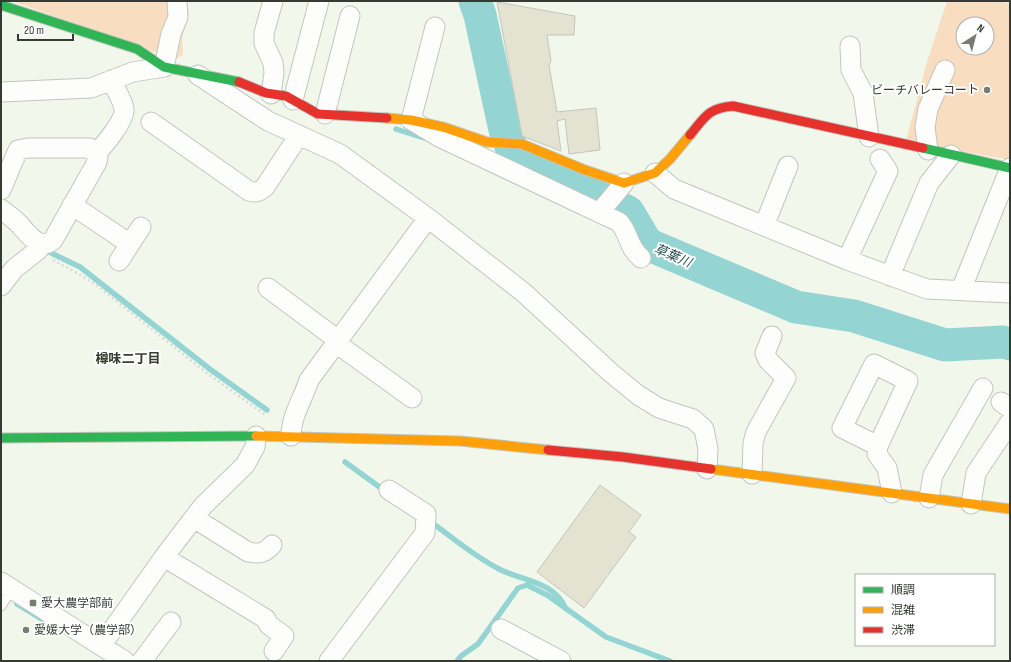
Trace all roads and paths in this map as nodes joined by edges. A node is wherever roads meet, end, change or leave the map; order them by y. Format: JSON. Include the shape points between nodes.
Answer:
{"nodes":[{"id":1,"x":177,"y":1,"type":"edge"},
{"id":2,"x":273,"y":1,"type":"edge"},
{"id":3,"x":318,"y":1,"type":"edge"},
{"id":4,"x":1,"y":5,"type":"edge"},
{"id":5,"x":350,"y":16,"type":"dead end"},
{"id":6,"x":435,"y":27,"type":"dead end"},
{"id":7,"x":850,"y":46,"type":"dead end"},
{"id":8,"x":164,"y":67,"type":"junction"},
{"id":9,"x":945,"y":70,"type":"dead end"},
{"id":10,"x":198,"y":75,"type":"junction"},
{"id":11,"x":111,"y":80,"type":"junction"},
{"id":12,"x":1,"y":92,"type":"edge"},
{"id":13,"x":271,"y":94,"type":"junction"},
{"id":14,"x":293,"y":100,"type":"junction"},
{"id":15,"x":325,"y":114,"type":"junction"},
{"id":16,"x":411,"y":120,"type":"junction"},
{"id":17,"x":151,"y":122,"type":"dead end"},
{"id":18,"x":299,"y":135,"type":"junction"},
{"id":19,"x":869,"y":137,"type":"junction"},
{"id":20,"x":928,"y":150,"type":"junction"},
{"id":21,"x":96,"y":153,"type":"junction"},
{"id":22,"x":951,"y":155,"type":"junction"},
{"id":23,"x":880,"y":159,"type":"dead end"},
{"id":24,"x":788,"y":166,"type":"dead end"},
{"id":25,"x":1010,"y":168,"type":"edge"},
{"id":26,"x":655,"y":173,"type":"junction"},
{"id":27,"x":621,"y":187,"type":"junction"},
{"id":28,"x":1,"y":190,"type":"edge"},
{"id":29,"x":72,"y":205,"type":"junction"},
{"id":30,"x":1,"y":209,"type":"edge"},
{"id":31,"x":601,"y":211,"type":"junction"},
{"id":32,"x":428,"y":218,"type":"junction"},
{"id":33,"x":764,"y":226,"type":"junction"},
{"id":34,"x":141,"y":227,"type":"dead end"},
{"id":35,"x":130,"y":244,"type":"junction"},
{"id":36,"x":40,"y":247,"type":"junction"},
{"id":37,"x":641,"y":258,"type":"dead end"},
{"id":38,"x":847,"y":260,"type":"junction"},
{"id":39,"x":119,"y":261,"type":"dead end"},
{"id":40,"x":890,"y":276,"type":"junction"},
{"id":41,"x":1,"y":286,"type":"edge"},
{"id":42,"x":268,"y":288,"type":"dead end"},
{"id":43,"x":961,"y":290,"type":"junction"},
{"id":44,"x":1010,"y":293,"type":"edge"},
{"id":45,"x":772,"y":336,"type":"dead end"},
{"id":46,"x":337,"y":342,"type":"junction"},
{"id":47,"x":983,"y":388,"type":"dead end"},
{"id":48,"x":412,"y":398,"type":"dead end"},
{"id":49,"x":268,"y":417,"type":"dead end"},
{"id":50,"x":1010,"y":422,"type":"edge"},
{"id":51,"x":256,"y":436,"type":"junction"},
{"id":52,"x":291,"y":436,"type":"junction"},
{"id":53,"x":1,"y":438,"type":"edge"},
{"id":54,"x":878,"y":446,"type":"dead end"},
{"id":55,"x":707,"y":469,"type":"junction"},
{"id":56,"x":752,"y":474,"type":"junction"},
{"id":57,"x":389,"y":490,"type":"dead end"},
{"id":58,"x":892,"y":493,"type":"junction"},
{"id":59,"x":929,"y":498,"type":"junction"},
{"id":60,"x":971,"y":504,"type":"junction"},
{"id":61,"x":1010,"y":509,"type":"edge"},
{"id":62,"x":194,"y":518,"type":"junction"},
{"id":63,"x":272,"y":545,"type":"dead end"},
{"id":64,"x":164,"y":557,"type":"junction"},
{"id":65,"x":6,"y":586,"type":"edge"},
{"id":66,"x":1,"y":606,"type":"edge"},
{"id":67,"x":171,"y":622,"type":"dead end"},
{"id":68,"x":501,"y":629,"type":"dead end"},
{"id":69,"x":101,"y":646,"type":"junction"},
{"id":70,"x":274,"y":651,"type":"dead end"},
{"id":71,"x":124,"y":661,"type":"edge"},
{"id":72,"x":142,"y":661,"type":"edge"},
{"id":73,"x":329,"y":661,"type":"edge"},
{"id":74,"x":561,"y":661,"type":"edge"}],
"edges":[{"from":1,"to":8,"type":"street","via":[[178,17],[171,34]]},
{"from":2,"to":13,"type":"street","via":[[264,33],[264,43],[273,63]]},
{"from":3,"to":14,"type":"street"},
{"from":4,"to":8,"type":"street","via":[[136,49]]},
{"from":5,"to":15,"type":"street"},
{"from":6,"to":16,"type":"street"},
{"from":7,"to":19,"type":"street","via":[[851,70],[863,93]]},
{"from":8,"to":10,"type":"street"},
{"from":8,"to":11,"type":"street","via":[[133,72]]},
{"from":9,"to":20,"type":"street","via":[[928,109],[925,127]]},
{"from":10,"to":13,"type":"street","via":[[232,80]]},
{"from":10,"to":18,"type":"street","via":[[268,121]]},
{"from":11,"to":12,"type":"street","via":[[91,88]]},
{"from":11,"to":21,"type":"street","via":[[125,114],[104,146]]},
{"from":13,"to":14,"type":"street","via":[[286,96]]},
{"from":14,"to":15,"type":"street","via":[[318,114]]},
{"from":15,"to":16,"type":"street"},
{"from":16,"to":27,"type":"street","via":[[443,126],[487,142],[522,144]]},
{"from":16,"to":31,"type":"street","via":[[440,137]]},
{"from":17,"to":18,"type":"street","via":[[254,192],[260,192],[265,187]]},
{"from":18,"to":32,"type":"street","via":[[340,154]]},
{"from":19,"to":20,"type":"street"},
{"from":19,"to":26,"type":"street","via":[[732,106],[718,107],[706,116]]},
{"from":20,"to":22,"type":"street"},
{"from":21,"to":28,"type":"street","via":[[90,148],[18,150]]},
{"from":21,"to":29,"type":"street","via":[[97,162]]},
{"from":22,"to":25,"type":"street"},
{"from":22,"to":40,"type":"street","via":[[929,183]]},
{"from":23,"to":38,"type":"street","via":[[888,171]]},
{"from":24,"to":33,"type":"street"},
{"from":25,"to":43,"type":"street"},
{"from":26,"to":27,"type":"street"},
{"from":26,"to":33,"type":"street","via":[[674,189]]},
{"from":27,"to":31,"type":"street"},
{"from":29,"to":35,"type":"street"},
{"from":29,"to":36,"type":"street","via":[[53,240]]},
{"from":30,"to":36,"type":"street","via":[[18,222]]},
{"from":31,"to":37,"type":"street","via":[[623,226],[630,246]]},
{"from":32,"to":46,"type":"street"},
{"from":32,"to":55,"type":"street","via":[[523,292],[638,395],[659,408],[693,419],[704,429],[708,449]]},
{"from":33,"to":38,"type":"street"},
{"from":34,"to":35,"type":"street"},
{"from":35,"to":39,"type":"street"},
{"from":36,"to":41,"type":"street","via":[[21,262]]},
{"from":36,"to":49,"type":"path","via":[[100,288],[208,374]]},
{"from":38,"to":40,"type":"street"},
{"from":40,"to":43,"type":"street","via":[[927,289]]},
{"from":42,"to":46,"type":"street"},
{"from":43,"to":44,"type":"street"},
{"from":45,"to":56,"type":"street","via":[[765,353],[768,360],[786,378],[756,432]]},
{"from":46,"to":48,"type":"street"},
{"from":46,"to":52,"type":"street","via":[[309,380],[291,425]]},
{"from":47,"to":59,"type":"street","via":[[933,475]]},
{"from":50,"to":60,"type":"street","via":[[976,473]]},
{"from":51,"to":52,"type":"street"},
{"from":51,"to":53,"type":"street"},
{"from":51,"to":62,"type":"street","via":[[255,447],[245,465]]},
{"from":52,"to":55,"type":"street","via":[[460,441],[623,457]]},
{"from":54,"to":58,"type":"street","via":[[877,454],[887,468]]},
{"from":55,"to":56,"type":"street"},
{"from":56,"to":58,"type":"street"},
{"from":57,"to":73,"type":"street","via":[[426,514],[425,533]]},
{"from":58,"to":59,"type":"street"},
{"from":59,"to":60,"type":"street"},
{"from":60,"to":61,"type":"street"},
{"from":62,"to":63,"type":"street","via":[[248,552],[266,552]]},
{"from":62,"to":64,"type":"street"},
{"from":64,"to":69,"type":"street"},
{"from":64,"to":70,"type":"street","via":[[266,619],[269,625],[284,636]]},
{"from":65,"to":66,"type":"lane"},
{"from":65,"to":69,"type":"street"},
{"from":67,"to":72,"type":"street"},
{"from":68,"to":74,"type":"street"},
{"from":69,"to":71,"type":"street"}]}
